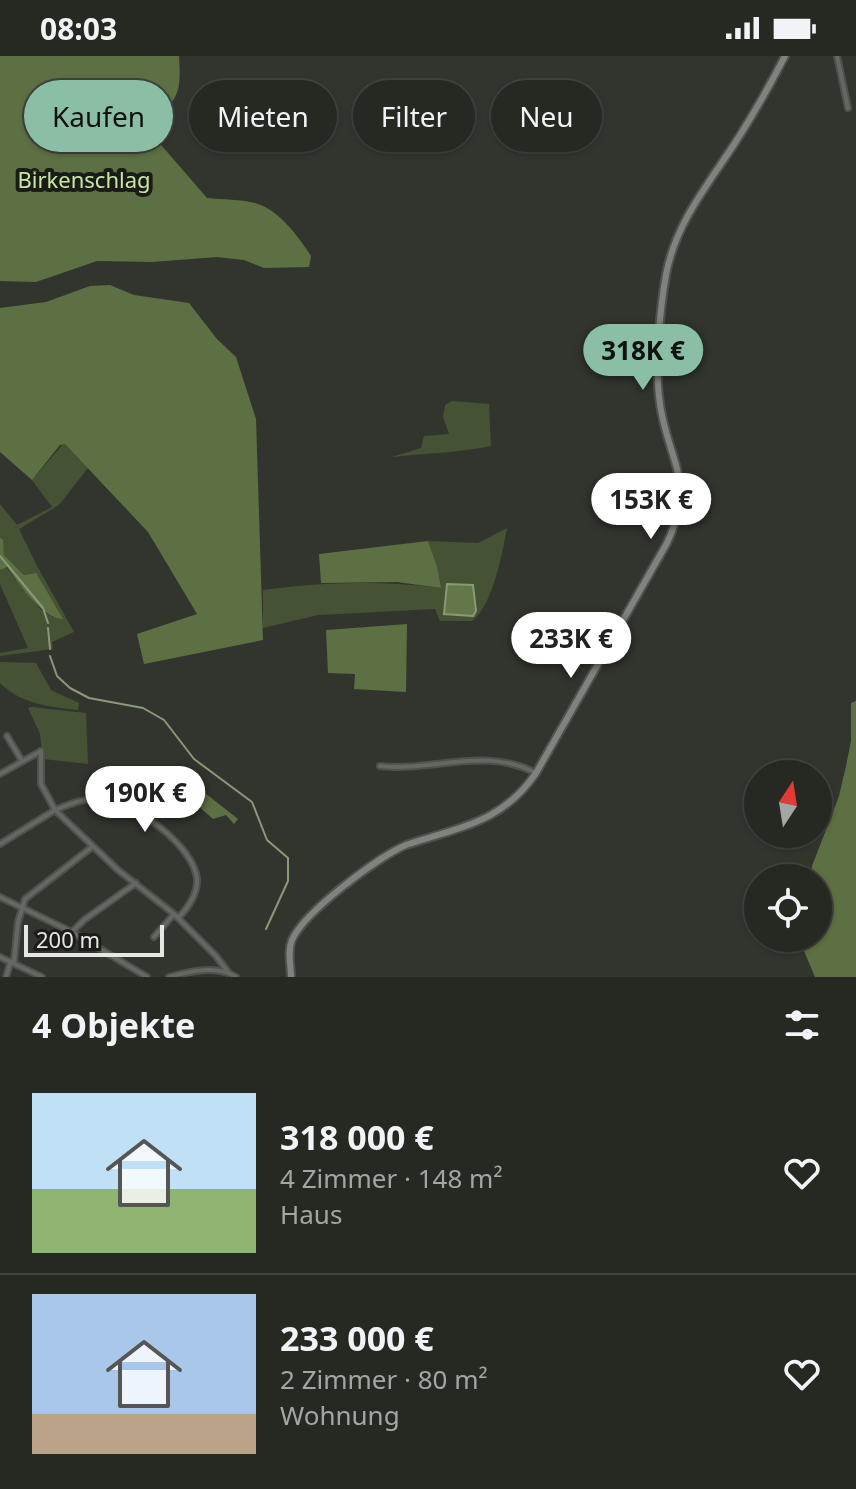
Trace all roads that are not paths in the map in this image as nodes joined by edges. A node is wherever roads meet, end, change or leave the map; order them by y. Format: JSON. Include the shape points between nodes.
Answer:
{"nodes":[{"id":1,"x":785,"y":56,"type":"edge"},
{"id":2,"x":837,"y":56,"type":"edge"},
{"id":3,"x":848,"y":108,"type":"dead end"},
{"id":4,"x":7,"y":736,"type":"dead end"},
{"id":5,"x":23,"y":762,"type":"junction"},
{"id":6,"x":380,"y":766,"type":"dead end"},
{"id":7,"x":536,"y":773,"type":"junction"},
{"id":8,"x":0,"y":774,"type":"edge"},
{"id":9,"x":55,"y":810,"type":"junction"},
{"id":10,"x":0,"y":844,"type":"edge"},
{"id":11,"x":93,"y":846,"type":"junction"},
{"id":12,"x":136,"y":883,"type":"junction"},
{"id":13,"x":0,"y":897,"type":"edge"},
{"id":14,"x":21,"y":905,"type":"junction"},
{"id":15,"x":176,"y":916,"type":"junction"},
{"id":16,"x":72,"y":932,"type":"junction"},
{"id":17,"x":154,"y":937,"type":"dead end"},
{"id":18,"x":0,"y":957,"type":"edge"},
{"id":19,"x":13,"y":961,"type":"junction"},
{"id":20,"x":228,"y":972,"type":"junction"},
{"id":21,"x":6,"y":977,"type":"edge"},
{"id":22,"x":42,"y":977,"type":"edge"},
{"id":23,"x":147,"y":977,"type":"edge"},
{"id":24,"x":169,"y":977,"type":"edge"},
{"id":25,"x":236,"y":977,"type":"edge"},
{"id":26,"x":291,"y":977,"type":"edge"}],
"edges":[{"from":1,"to":7,"type":"street","via":[[687,216],[668,265],[658,385],[678,469],[681,497],[674,527]]},
{"from":2,"to":3,"type":"street"},
{"from":4,"to":5,"type":"street"},
{"from":5,"to":8,"type":"street"},
{"from":5,"to":9,"type":"street","via":[[41,751],[41,784]]},
{"from":6,"to":7,"type":"street","via":[[482,759]]},
{"from":7,"to":26,"type":"street","via":[[496,814],[392,851],[349,883],[295,935]]},
{"from":9,"to":10,"type":"street"},
{"from":9,"to":11,"type":"street"},
{"from":9,"to":15,"type":"street","via":[[103,799],[130,806],[150,820],[182,850],[196,872],[196,890]]},
{"from":11,"to":12,"type":"street"},
{"from":11,"to":14,"type":"street"},
{"from":12,"to":15,"type":"street"},
{"from":12,"to":16,"type":"street"},
{"from":13,"to":14,"type":"street"},
{"from":14,"to":16,"type":"street"},
{"from":14,"to":19,"type":"street"},
{"from":15,"to":17,"type":"street"},
{"from":15,"to":20,"type":"street"},
{"from":16,"to":23,"type":"street"},
{"from":18,"to":19,"type":"street"},
{"from":19,"to":21,"type":"street"},
{"from":19,"to":22,"type":"street"},
{"from":20,"to":24,"type":"street"},
{"from":20,"to":25,"type":"street"}]}
